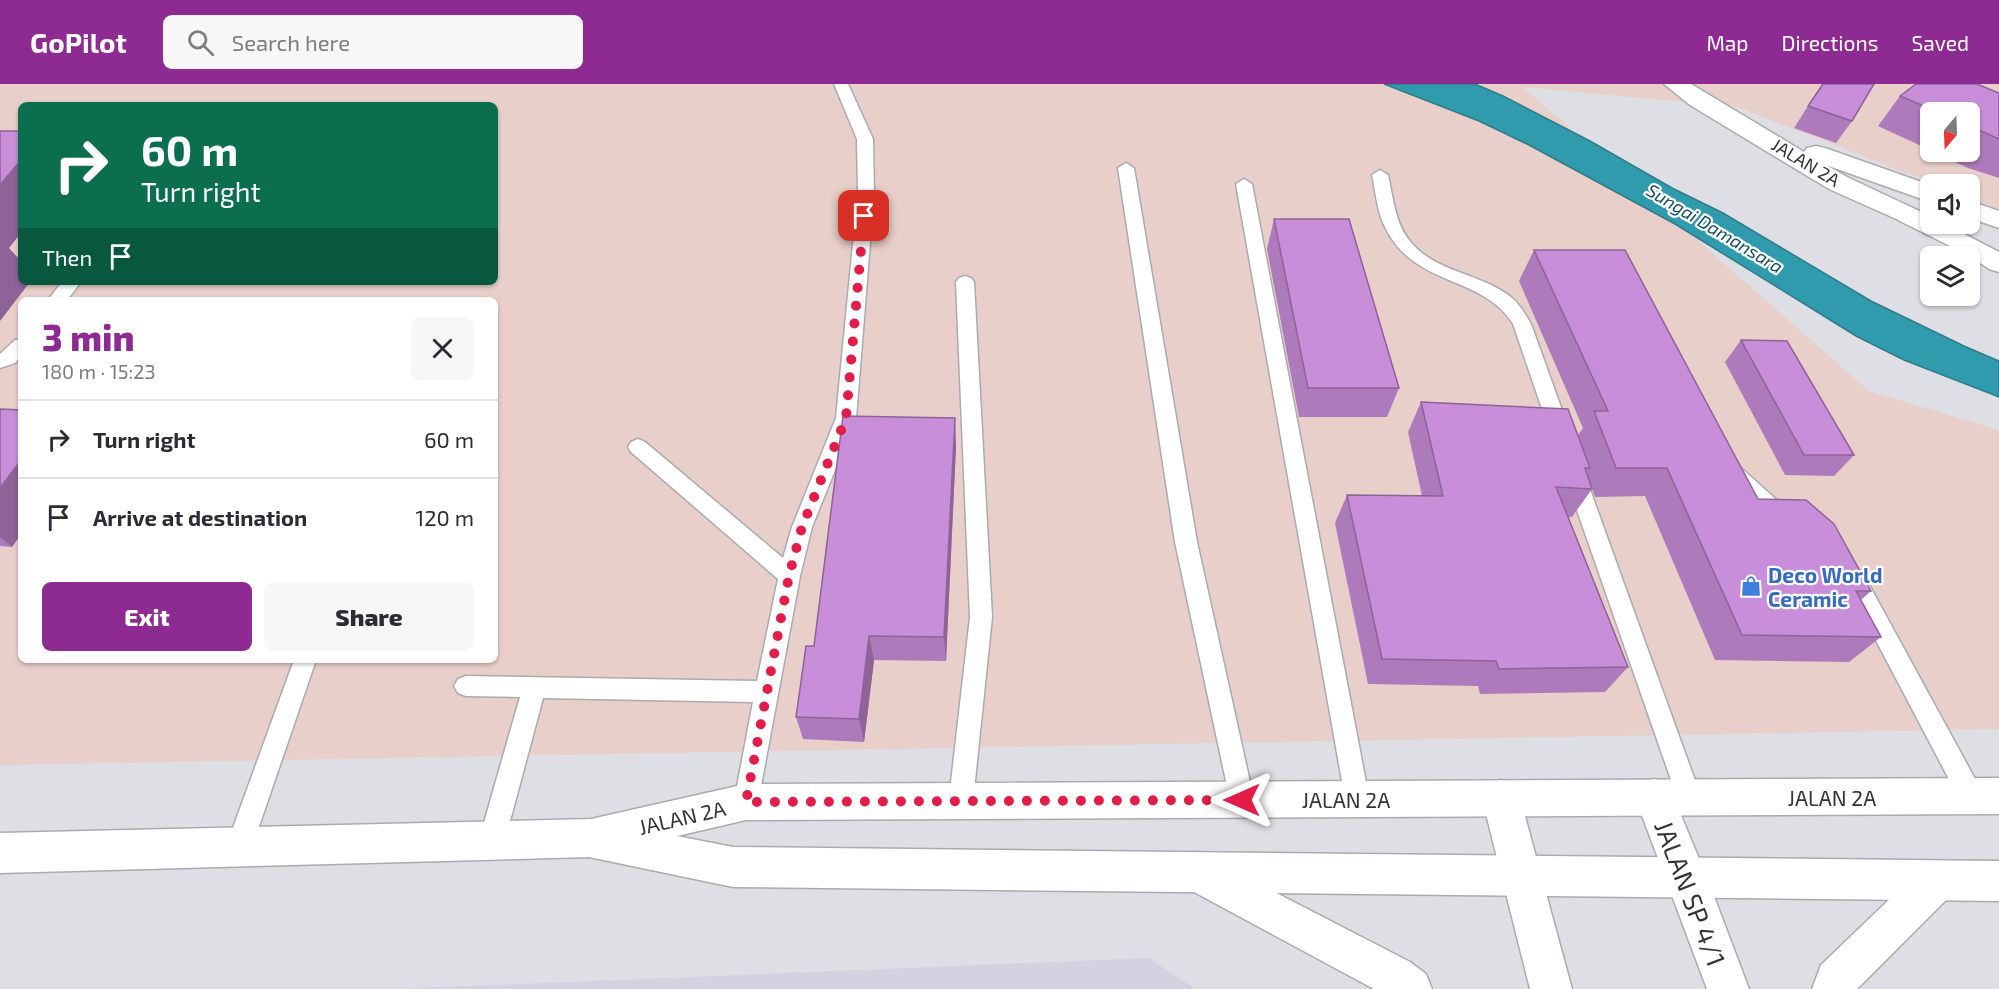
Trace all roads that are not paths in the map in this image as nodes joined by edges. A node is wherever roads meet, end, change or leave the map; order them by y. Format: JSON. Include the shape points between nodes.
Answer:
{"nodes":[{"id":1,"x":842,"y":84,"type":"edge"},
{"id":2,"x":1676,"y":84,"type":"edge"},
{"id":3,"x":1766,"y":138,"type":"junction"},
{"id":4,"x":1126,"y":168,"type":"dead end"},
{"id":5,"x":1380,"y":175,"type":"dead end"},
{"id":6,"x":1244,"y":184,"type":"dead end"},
{"id":7,"x":1920,"y":190,"type":"edge"},
{"id":8,"x":1980,"y":213,"type":"edge"},
{"id":9,"x":1999,"y":220,"type":"edge"},
{"id":10,"x":1999,"y":263,"type":"edge"},
{"id":11,"x":965,"y":282,"type":"dead end"},
{"id":12,"x":70,"y":285,"type":"edge"},
{"id":13,"x":60,"y":297,"type":"edge"},
{"id":14,"x":18,"y":348,"type":"edge"},
{"id":15,"x":0,"y":362,"type":"edge"},
{"id":16,"x":638,"y":447,"type":"dead end"},
{"id":17,"x":1722,"y":462,"type":"edge"},
{"id":18,"x":1800,"y":533,"type":"edge"},
{"id":19,"x":1837,"y":564,"type":"edge"},
{"id":20,"x":789,"y":576,"type":"junction"},
{"id":21,"x":304,"y":663,"type":"edge"},
{"id":22,"x":466,"y":686,"type":"dead end"},
{"id":23,"x":534,"y":687,"type":"junction"},
{"id":24,"x":767,"y":692,"type":"junction"},
{"id":25,"x":1985,"y":796,"type":"edge"},
{"id":26,"x":1671,"y":797,"type":"junction"},
{"id":27,"x":1357,"y":798,"type":"junction"},
{"id":28,"x":1501,"y":798,"type":"junction"},
{"id":29,"x":962,"y":800,"type":"junction"},
{"id":30,"x":1242,"y":800,"type":"junction"},
{"id":31,"x":746,"y":802,"type":"junction"},
{"id":32,"x":590,"y":838,"type":"junction"},
{"id":33,"x":492,"y":840,"type":"junction"},
{"id":34,"x":239,"y":847,"type":"junction"},
{"id":35,"x":0,"y":853,"type":"edge"},
{"id":36,"x":1197,"y":872,"type":"junction"},
{"id":37,"x":1523,"y":876,"type":"junction"},
{"id":38,"x":1687,"y":878,"type":"junction"},
{"id":39,"x":1937,"y":881,"type":"junction"},
{"id":40,"x":1999,"y":881,"type":"edge"},
{"id":41,"x":1411,"y":989,"type":"edge"},
{"id":42,"x":1551,"y":989,"type":"edge"},
{"id":43,"x":1728,"y":989,"type":"edge"},
{"id":44,"x":1833,"y":989,"type":"edge"}],
"edges":[{"from":1,"to":20,"type":"lane","via":[[865,139],[866,193],[846,418],[802,527]]},
{"from":2,"to":3,"type":"street"},
{"from":3,"to":7,"type":"street","name":"JALAN 2A","via":[[1842,160]]},
{"from":3,"to":10,"type":"street","name":"JALAN 2A","via":[[1838,183]]},
{"from":4,"to":30,"type":"lane","via":[[1186,542]]},
{"from":5,"to":26,"type":"lane","via":[[1394,230],[1408,249],[1431,268],[1500,298],[1522,324]]},
{"from":6,"to":27,"type":"lane"},
{"from":8,"to":9,"type":"street"},
{"from":11,"to":29,"type":"lane","via":[[981,617]]},
{"from":12,"to":13,"type":"lane"},
{"from":14,"to":15,"type":"lane"},
{"from":16,"to":20,"type":"lane"},
{"from":17,"to":18,"type":"lane"},
{"from":19,"to":25,"type":"lane","via":[[1859,587]]},
{"from":20,"to":24,"type":"lane"},
{"from":21,"to":34,"type":"lane"},
{"from":22,"to":23,"type":"lane"},
{"from":23,"to":24,"type":"lane"},
{"from":23,"to":33,"type":"lane"},
{"from":24,"to":31,"type":"lane"},
{"from":25,"to":26,"type":"street","name":"JALAN 2A"},
{"from":26,"to":28,"type":"street","name":"JALAN 2A"},
{"from":26,"to":38,"type":"street","name":"JALAN SP 4/1"},
{"from":27,"to":28,"type":"street","name":"JALAN 2A"},
{"from":27,"to":30,"type":"street","name":"JALAN 2A"},
{"from":28,"to":37,"type":"street"},
{"from":29,"to":30,"type":"street","name":"JALAN 2A"},
{"from":29,"to":31,"type":"street","name":"JALAN 2A"},
{"from":31,"to":32,"type":"street","name":"JALAN 2A"},
{"from":32,"to":33,"type":"street"},
{"from":32,"to":36,"type":"street","via":[[733,867]]},
{"from":33,"to":34,"type":"street"},
{"from":34,"to":35,"type":"street"},
{"from":36,"to":37,"type":"street"},
{"from":36,"to":41,"type":"street"},
{"from":37,"to":38,"type":"street"},
{"from":37,"to":42,"type":"street"},
{"from":38,"to":39,"type":"street"},
{"from":38,"to":43,"type":"street","name":"JALAN SP 4/1"},
{"from":39,"to":40,"type":"street"},
{"from":39,"to":44,"type":"street","via":[[1836,980]]}]}
